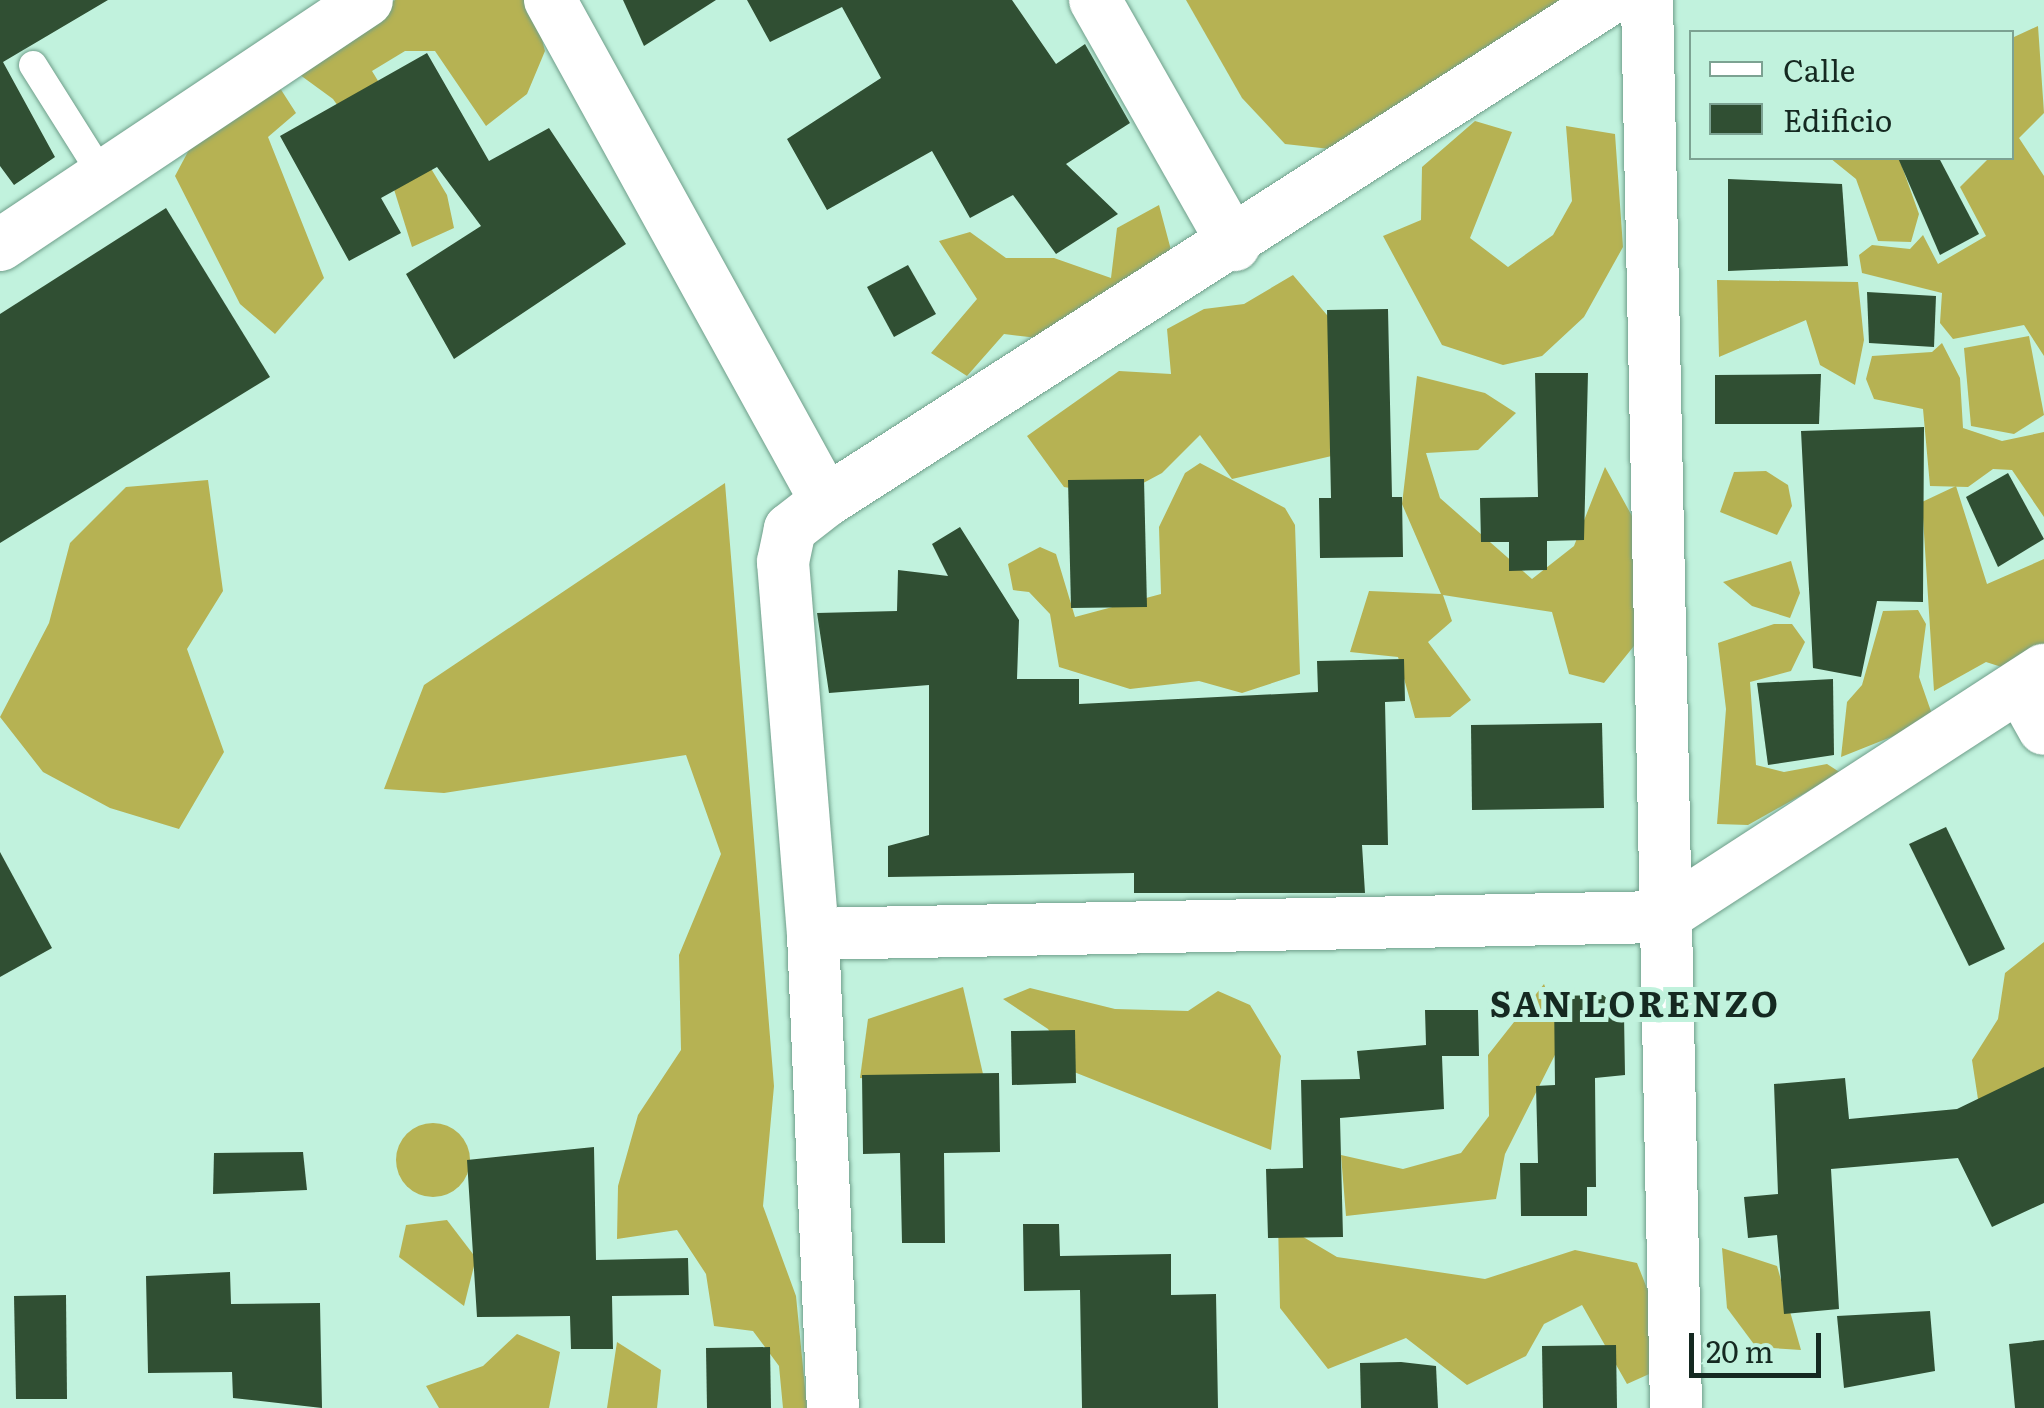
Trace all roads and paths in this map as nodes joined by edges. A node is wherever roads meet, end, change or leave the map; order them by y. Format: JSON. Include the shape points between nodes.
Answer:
{"nodes":[{"id":1,"x":367,"y":0,"type":"edge"},
{"id":2,"x":550,"y":0,"type":"edge"},
{"id":3,"x":1095,"y":0,"type":"edge"},
{"id":4,"x":1608,"y":0,"type":"edge"},
{"id":5,"x":1647,"y":0,"type":"edge"},
{"id":6,"x":33,"y":65,"type":"dead end"},
{"id":7,"x":102,"y":176,"type":"junction"},
{"id":8,"x":0,"y":245,"type":"edge"},
{"id":9,"x":1234,"y":245,"type":"junction"},
{"id":10,"x":826,"y":501,"type":"junction"},
{"id":11,"x":2036,"y":695,"type":"edge"},
{"id":12,"x":1664,"y":917,"type":"junction"},
{"id":13,"x":813,"y":934,"type":"junction"},
{"id":14,"x":833,"y":1408,"type":"edge"},
{"id":15,"x":1676,"y":1408,"type":"edge"}],
"edges":[{"from":1,"to":7,"type":"street"},
{"from":2,"to":10,"type":"street"},
{"from":3,"to":9,"type":"street"},
{"from":4,"to":9,"type":"street"},
{"from":5,"to":12,"type":"street"},
{"from":6,"to":7,"type":"lane"},
{"from":7,"to":8,"type":"street"},
{"from":9,"to":10,"type":"street"},
{"from":10,"to":13,"type":"street","via":[[790,529],[783,562]]},
{"from":11,"to":12,"type":"street"},
{"from":12,"to":13,"type":"street"},
{"from":12,"to":15,"type":"street"},
{"from":13,"to":14,"type":"street"}]}
